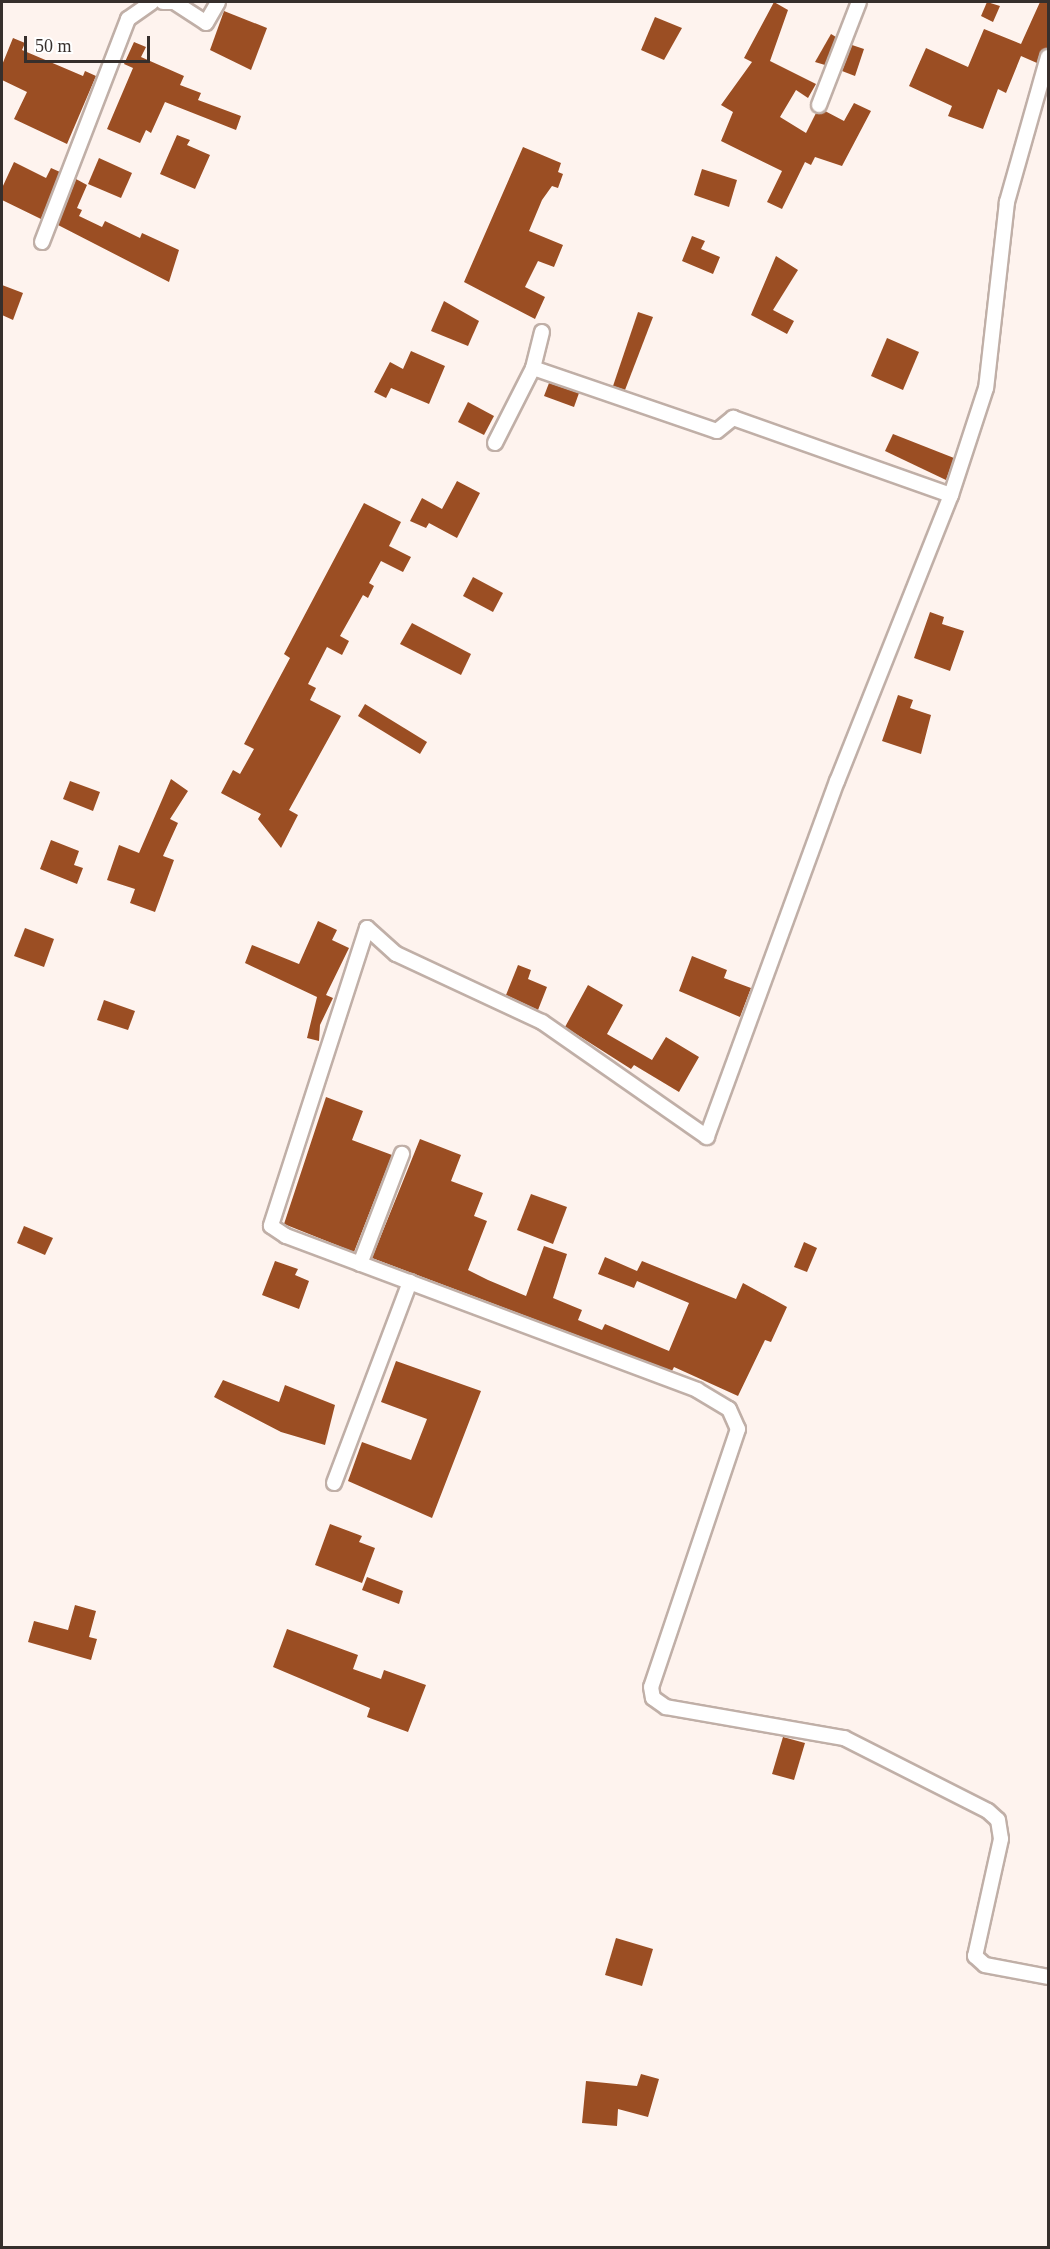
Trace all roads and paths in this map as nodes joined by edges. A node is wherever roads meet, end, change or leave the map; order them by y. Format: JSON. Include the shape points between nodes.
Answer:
{"nodes":[{"id":1,"x":152,"y":2,"type":"edge"},
{"id":2,"x":164,"y":2,"type":"edge"},
{"id":3,"x":218,"y":2,"type":"edge"},
{"id":4,"x":859,"y":2,"type":"edge"},
{"id":5,"x":1048,"y":57,"type":"edge"},
{"id":6,"x":819,"y":105,"type":"dead end"},
{"id":7,"x":42,"y":242,"type":"dead end"},
{"id":8,"x":542,"y":332,"type":"dead end"},
{"id":9,"x":533,"y":368,"type":"junction"},
{"id":10,"x":495,"y":443,"type":"dead end"},
{"id":11,"x":951,"y":495,"type":"junction"},
{"id":12,"x":402,"y":1154,"type":"dead end"},
{"id":13,"x":360,"y":1264,"type":"junction"},
{"id":14,"x":410,"y":1282,"type":"junction"},
{"id":15,"x":334,"y":1483,"type":"dead end"},
{"id":16,"x":1048,"y":1977,"type":"edge"}],
"edges":[{"from":1,"to":7,"type":"street","via":[[128,19]]},
{"from":2,"to":3,"type":"street","via":[[174,2],[206,23]]},
{"from":4,"to":6,"type":"street"},
{"from":5,"to":11,"type":"street","via":[[1007,202],[986,388]]},
{"from":8,"to":9,"type":"street"},
{"from":9,"to":10,"type":"street"},
{"from":9,"to":11,"type":"street","via":[[717,431],[733,418]]},
{"from":11,"to":13,"type":"street","via":[[837,781],[707,1137],[543,1022],[396,954],[367,928],[271,1226]]},
{"from":12,"to":13,"type":"street"},
{"from":13,"to":14,"type":"street"},
{"from":14,"to":15,"type":"street"},
{"from":14,"to":16,"type":"street","via":[[697,1390],[729,1409],[738,1429],[651,1687],[653,1698],[666,1707],[844,1738],[988,1811],[998,1820],[1001,1839],[975,1956],[985,1965]]}]}
